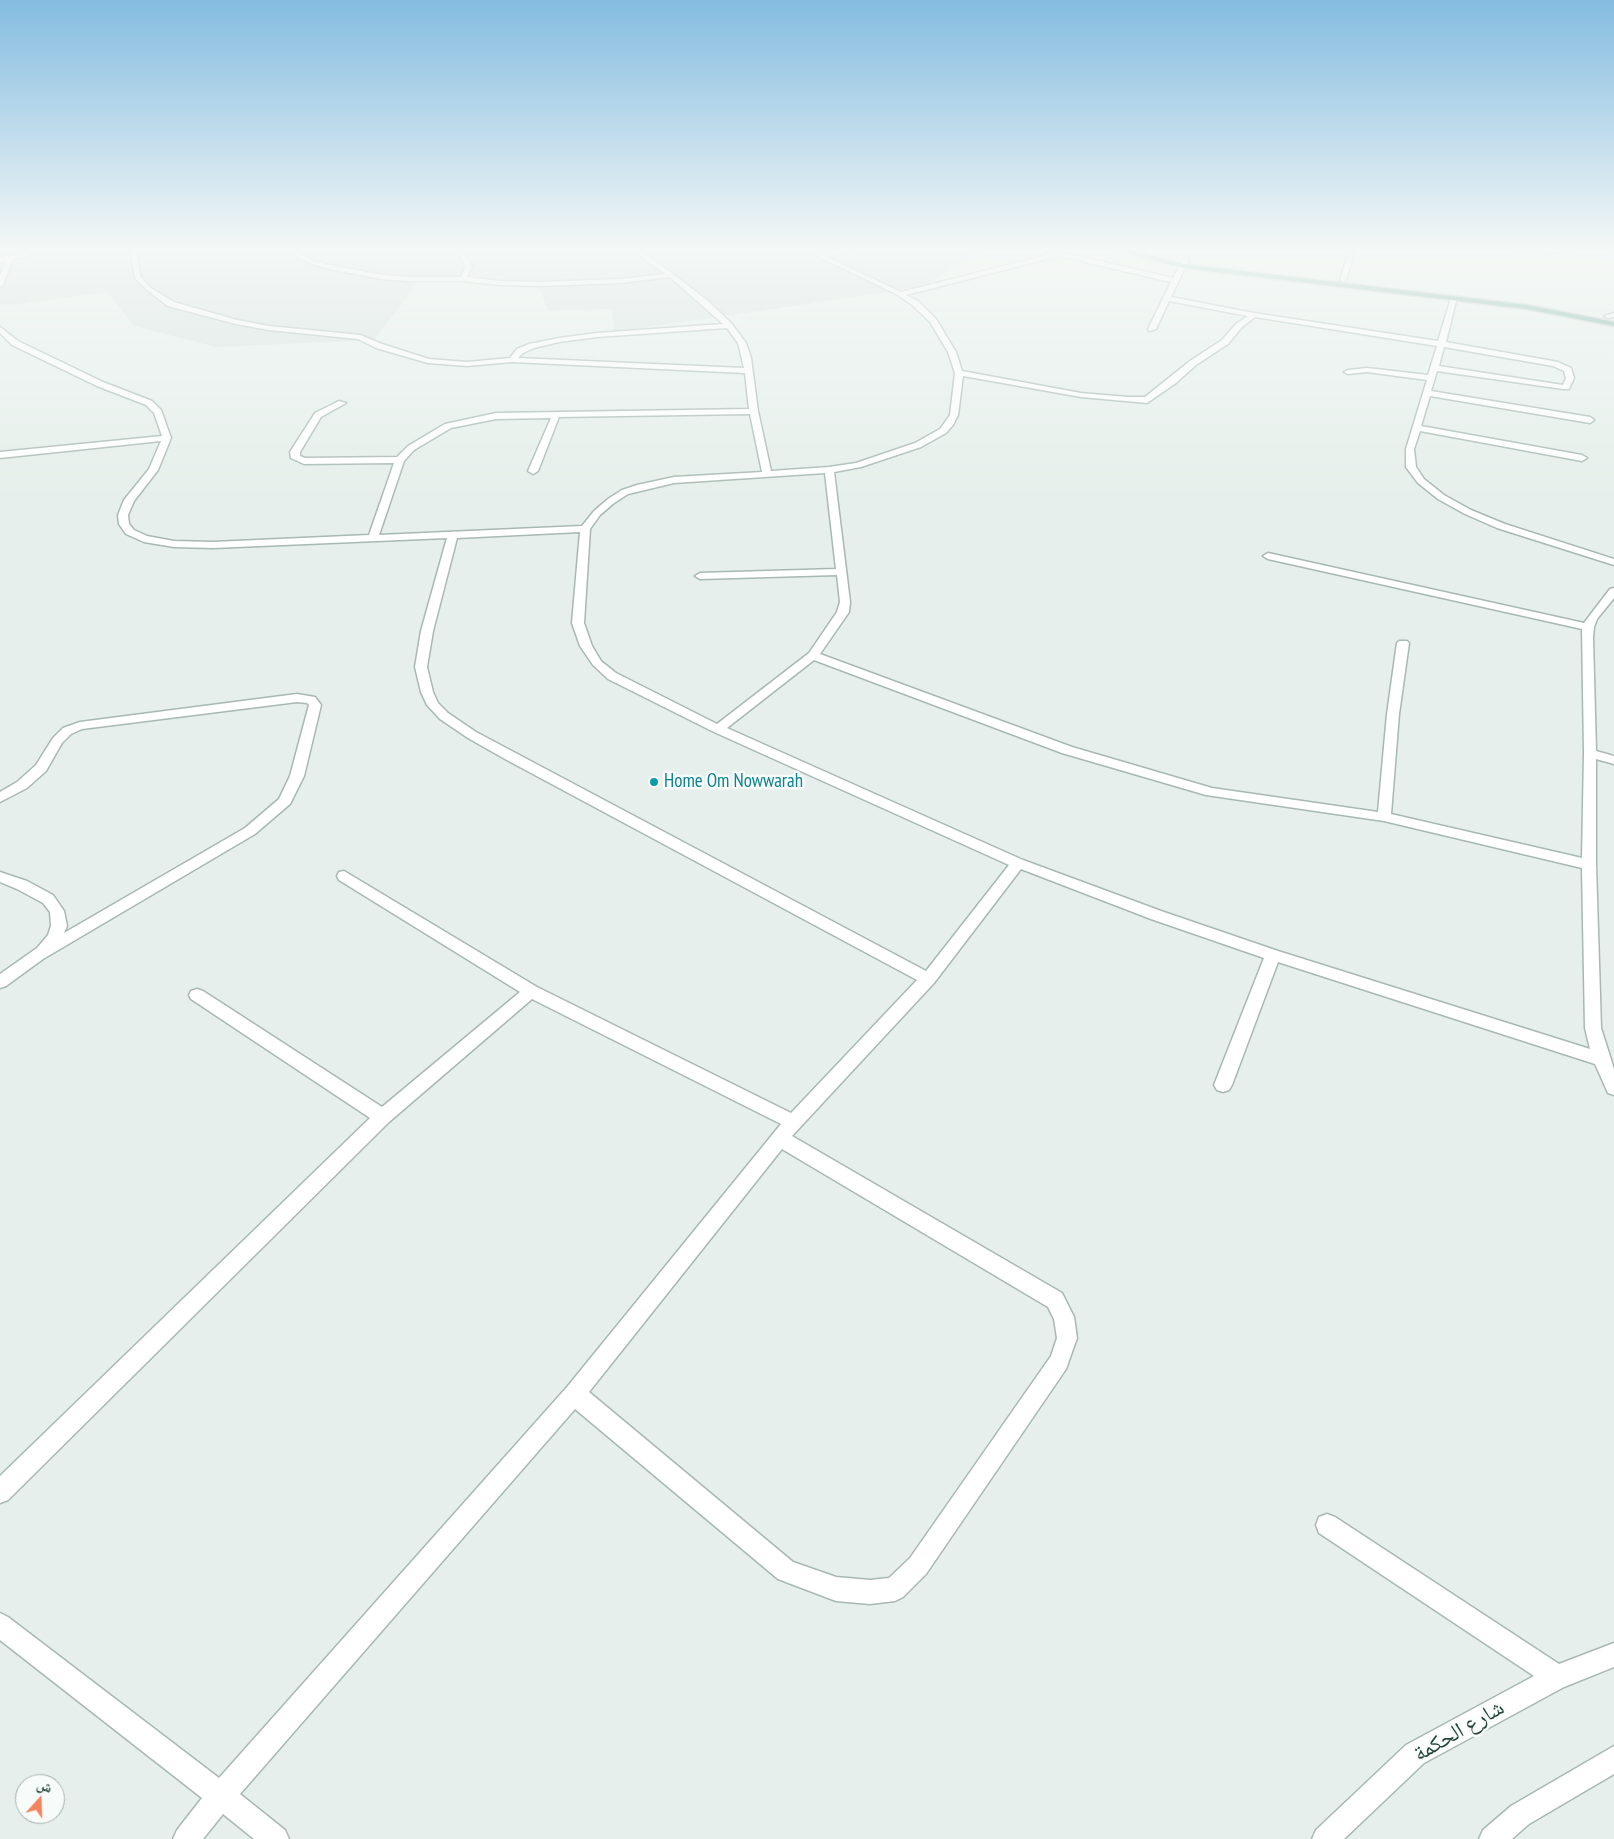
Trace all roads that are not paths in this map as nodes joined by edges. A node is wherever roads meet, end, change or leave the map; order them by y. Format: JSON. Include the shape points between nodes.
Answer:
{"nodes":[{"id":1,"x":8,"y":336,"type":"edge"},
{"id":2,"x":350,"y":336,"type":"edge"},
{"id":3,"x":586,"y":336,"type":"edge"},
{"id":4,"x":737,"y":336,"type":"edge"},
{"id":5,"x":942,"y":336,"type":"edge"},
{"id":6,"x":1232,"y":336,"type":"edge"},
{"id":7,"x":1388,"y":336,"type":"edge"},
{"id":8,"x":1443,"y":336,"type":"edge"},
{"id":9,"x":1441,"y":344,"type":"junction"},
{"id":10,"x":512,"y":360,"type":"junction"},
{"id":11,"x":748,"y":371,"type":"junction"},
{"id":12,"x":1348,"y":372,"type":"dead end"},
{"id":13,"x":959,"y":373,"type":"junction"},
{"id":14,"x":1432,"y":373,"type":"junction"},
{"id":15,"x":1426,"y":393,"type":"junction"},
{"id":16,"x":342,"y":403,"type":"dead end"},
{"id":17,"x":754,"y":411,"type":"junction"},
{"id":18,"x":556,"y":416,"type":"junction"},
{"id":19,"x":1590,"y":420,"type":"dead end"},
{"id":20,"x":1418,"y":428,"type":"junction"},
{"id":21,"x":167,"y":438,"type":"junction"},
{"id":22,"x":0,"y":456,"type":"edge"},
{"id":23,"x":1582,"y":458,"type":"dead end"},
{"id":24,"x":400,"y":460,"type":"junction"},
{"id":25,"x":829,"y":470,"type":"junction"},
{"id":26,"x":533,"y":472,"type":"dead end"},
{"id":27,"x":767,"y":473,"type":"junction"},
{"id":28,"x":585,"y":529,"type":"junction"},
{"id":29,"x":453,"y":535,"type":"junction"},
{"id":30,"x":373,"y":538,"type":"junction"},
{"id":31,"x":1268,"y":556,"type":"dead end"},
{"id":32,"x":1614,"y":562,"type":"edge"},
{"id":33,"x":842,"y":572,"type":"junction"},
{"id":34,"x":700,"y":576,"type":"dead end"},
{"id":35,"x":1614,"y":592,"type":"edge"},
{"id":36,"x":1588,"y":627,"type":"junction"},
{"id":37,"x":1403,"y":642,"type":"dead end"},
{"id":38,"x":813,"y":655,"type":"junction"},
{"id":39,"x":718,"y":729,"type":"junction"},
{"id":40,"x":1590,"y":753,"type":"junction"},
{"id":41,"x":1614,"y":760,"type":"edge"},
{"id":42,"x":0,"y":798,"type":"edge"},
{"id":43,"x":1384,"y":817,"type":"junction"},
{"id":44,"x":1018,"y":864,"type":"junction"},
{"id":45,"x":1589,"y":865,"type":"junction"},
{"id":46,"x":344,"y":876,"type":"dead end"},
{"id":47,"x":0,"y":877,"type":"edge"},
{"id":48,"x":38,"y":955,"type":"junction"},
{"id":49,"x":1273,"y":956,"type":"junction"},
{"id":50,"x":928,"y":979,"type":"junction"},
{"id":51,"x":0,"y":982,"type":"edge"},
{"id":52,"x":531,"y":990,"type":"junction"},
{"id":53,"x":197,"y":995,"type":"dead end"},
{"id":54,"x":1601,"y":1060,"type":"junction"},
{"id":55,"x":1223,"y":1085,"type":"dead end"},
{"id":56,"x":1614,"y":1088,"type":"edge"},
{"id":57,"x":383,"y":1117,"type":"junction"},
{"id":58,"x":793,"y":1122,"type":"junction"},
{"id":59,"x":779,"y":1138,"type":"junction"},
{"id":60,"x":574,"y":1394,"type":"junction"},
{"id":61,"x":0,"y":1492,"type":"edge"},
{"id":62,"x":1327,"y":1525,"type":"dead end"},
{"id":63,"x":0,"y":1625,"type":"edge"},
{"id":64,"x":1614,"y":1655,"type":"edge"},
{"id":65,"x":1557,"y":1677,"type":"junction"},
{"id":66,"x":1614,"y":1759,"type":"edge"},
{"id":67,"x":220,"y":1797,"type":"junction"},
{"id":68,"x":186,"y":1839,"type":"edge"},
{"id":69,"x":276,"y":1839,"type":"edge"},
{"id":70,"x":1325,"y":1839,"type":"edge"},
{"id":71,"x":1492,"y":1839,"type":"edge"}],
"edges":[{"from":1,"to":21,"type":"street","via":[[15,343],[100,384],[149,403],[158,412]]},
{"from":2,"to":10,"type":"street","via":[[428,361],[467,364]]},
{"from":3,"to":10,"type":"street","via":[[532,346],[520,351]]},
{"from":4,"to":11,"type":"street","via":[[742,343]]},
{"from":5,"to":13,"type":"street"},
{"from":6,"to":13,"type":"street","via":[[1147,400],[1082,395]]},
{"from":7,"to":9,"type":"street"},
{"from":8,"to":9,"type":"street"},
{"from":9,"to":14,"type":"street"},
{"from":9,"to":14,"type":"street","via":[[1560,366],[1568,370],[1569,382],[1563,387]]},
{"from":10,"to":11,"type":"street"},
{"from":11,"to":17,"type":"street"},
{"from":12,"to":14,"type":"street"},
{"from":13,"to":25,"type":"street","via":[[954,415],[943,430],[901,452]]},
{"from":14,"to":15,"type":"street"},
{"from":15,"to":19,"type":"street"},
{"from":15,"to":20,"type":"street"},
{"from":16,"to":24,"type":"street","via":[[318,415],[296,452],[296,458],[304,461]]},
{"from":17,"to":18,"type":"street"},
{"from":17,"to":27,"type":"street"},
{"from":18,"to":24,"type":"street","via":[[496,416],[448,426],[411,448]]},
{"from":18,"to":26,"type":"street"},
{"from":20,"to":23,"type":"street"},
{"from":20,"to":32,"type":"street","via":[[1410,449],[1411,467],[1421,481],[1441,497],[1501,526]]},
{"from":21,"to":22,"type":"street"},
{"from":21,"to":30,"type":"street","via":[[153,470],[128,500],[124,515],[124,524],[130,532],[144,539],[174,544]]},
{"from":24,"to":30,"type":"street"},
{"from":25,"to":27,"type":"street"},
{"from":25,"to":33,"type":"street"},
{"from":27,"to":28,"type":"street","via":[[674,480],[640,487],[610,501]]},
{"from":28,"to":29,"type":"street"},
{"from":28,"to":39,"type":"street","via":[[578,623],[586,646],[612,676]]},
{"from":29,"to":30,"type":"street"},
{"from":29,"to":50,"type":"street","via":[[427,630],[422,667],[426,692],[433,706],[472,735],[510,756]]},
{"from":31,"to":36,"type":"street"},
{"from":33,"to":34,"type":"street"},
{"from":33,"to":38,"type":"street","via":[[843,612]]},
{"from":35,"to":36,"type":"street"},
{"from":36,"to":40,"type":"street"},
{"from":37,"to":43,"type":"street"},
{"from":38,"to":39,"type":"street"},
{"from":38,"to":43,"type":"street","via":[[1067,750],[1202,789],[1268,802]]},
{"from":39,"to":44,"type":"street"},
{"from":40,"to":41,"type":"street"},
{"from":40,"to":45,"type":"street"},
{"from":42,"to":48,"type":"street","via":[[41,768],[57,741],[67,731],[80,726],[297,698],[311,700],[314,705],[297,776],[285,801],[250,831]]},
{"from":43,"to":45,"type":"street"},
{"from":44,"to":49,"type":"street"},
{"from":44,"to":50,"type":"street"},
{"from":45,"to":54,"type":"street","via":[[1593,1028]]},
{"from":46,"to":52,"type":"street"},
{"from":47,"to":48,"type":"street","via":[[48,899],[57,911],[59,926],[54,938]]},
{"from":48,"to":51,"type":"street"},
{"from":49,"to":54,"type":"street"},
{"from":49,"to":55,"type":"street"},
{"from":50,"to":58,"type":"street"},
{"from":52,"to":57,"type":"street"},
{"from":52,"to":58,"type":"street"},
{"from":53,"to":57,"type":"street"},
{"from":54,"to":56,"type":"street"},
{"from":57,"to":61,"type":"street"},
{"from":58,"to":59,"type":"street"},
{"from":59,"to":60,"type":"street"},
{"from":59,"to":60,"type":"street","via":[[1054,1300],[1064,1317],[1067,1338],[1059,1362],[918,1566],[895,1589],[870,1592],[836,1589],[786,1571]]},
{"from":60,"to":67,"type":"street"},
{"from":62,"to":65,"type":"street"},
{"from":63,"to":67,"type":"street"},
{"from":64,"to":65,"type":"street","name":"شارع الحكمة"},
{"from":65,"to":70,"type":"street","name":"شارع الحكمة","via":[[1415,1754]]},
{"from":66,"to":71,"type":"street","via":[[1520,1815]]},
{"from":67,"to":68,"type":"street"},
{"from":67,"to":69,"type":"street"}]}
